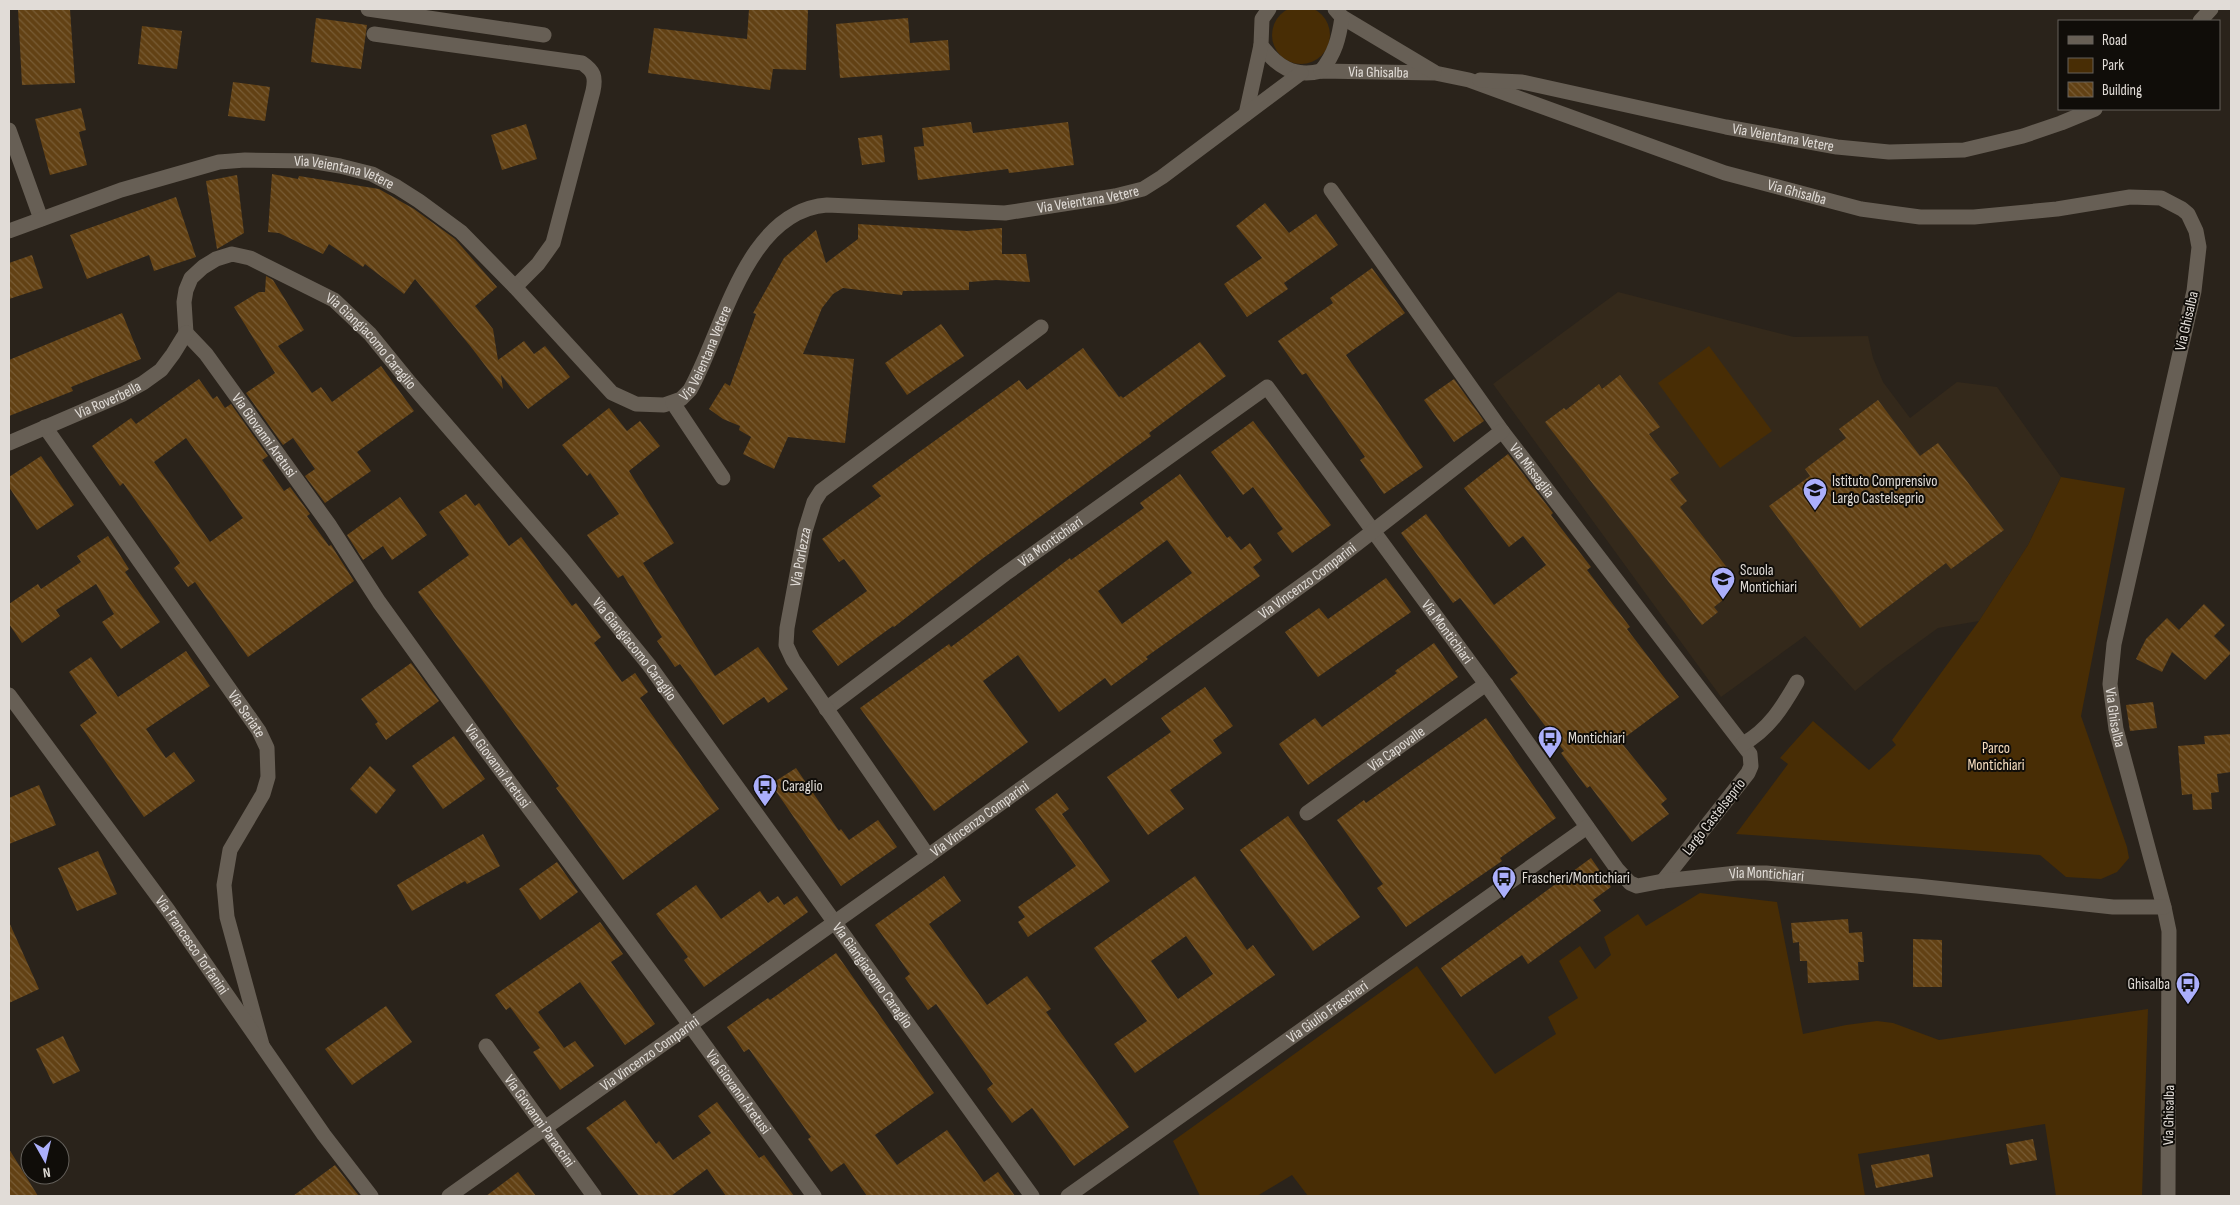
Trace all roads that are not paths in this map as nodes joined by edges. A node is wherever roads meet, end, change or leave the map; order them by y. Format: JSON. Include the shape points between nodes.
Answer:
{"nodes":[{"id":1,"x":368,"y":9,"type":"edge"},
{"id":2,"x":2211,"y":9,"type":"edge"},
{"id":3,"x":1264,"y":12,"type":"edge"},
{"id":4,"x":1339,"y":13,"type":"edge"},
{"id":5,"x":2201,"y":20,"type":"edge"},
{"id":6,"x":374,"y":34,"type":"dead end"},
{"id":7,"x":544,"y":35,"type":"dead end"},
{"id":8,"x":1261,"y":45,"type":"junction"},
{"id":9,"x":1321,"y":71,"type":"junction"},
{"id":10,"x":1301,"y":73,"type":"junction"},
{"id":11,"x":1435,"y":73,"type":"junction"},
{"id":12,"x":1468,"y":80,"type":"junction"},
{"id":13,"x":2093,"y":110,"type":"edge"},
{"id":14,"x":1246,"y":114,"type":"junction"},
{"id":15,"x":9,"y":130,"type":"edge"},
{"id":16,"x":1331,"y":190,"type":"dead end"},
{"id":17,"x":41,"y":219,"type":"junction"},
{"id":18,"x":9,"y":231,"type":"edge"},
{"id":19,"x":515,"y":287,"type":"junction"},
{"id":20,"x":1040,"y":327,"type":"dead end"},
{"id":21,"x":186,"y":333,"type":"junction"},
{"id":22,"x":673,"y":403,"type":"junction"},
{"id":23,"x":45,"y":427,"type":"junction"},
{"id":24,"x":1502,"y":431,"type":"junction"},
{"id":25,"x":9,"y":443,"type":"edge"},
{"id":26,"x":723,"y":478,"type":"dead end"},
{"id":27,"x":1372,"y":531,"type":"junction"},
{"id":28,"x":1797,"y":682,"type":"dead end"},
{"id":29,"x":1486,"y":684,"type":"junction"},
{"id":30,"x":9,"y":695,"type":"edge"},
{"id":31,"x":826,"y":709,"type":"junction"},
{"id":32,"x":1743,"y":744,"type":"junction"},
{"id":33,"x":1307,"y":813,"type":"dead end"},
{"id":34,"x":1586,"y":827,"type":"junction"},
{"id":35,"x":928,"y":856,"type":"junction"},
{"id":36,"x":1663,"y":881,"type":"junction"},
{"id":37,"x":2164,"y":907,"type":"junction"},
{"id":38,"x":834,"y":923,"type":"junction"},
{"id":39,"x":690,"y":1025,"type":"junction"},
{"id":40,"x":262,"y":1045,"type":"junction"},
{"id":41,"x":486,"y":1046,"type":"dead end"},
{"id":42,"x":544,"y":1127,"type":"junction"},
{"id":43,"x":372,"y":1196,"type":"edge"},
{"id":44,"x":449,"y":1196,"type":"edge"},
{"id":45,"x":594,"y":1196,"type":"edge"},
{"id":46,"x":814,"y":1196,"type":"edge"},
{"id":47,"x":1032,"y":1196,"type":"edge"},
{"id":48,"x":1068,"y":1196,"type":"edge"},
{"id":49,"x":2168,"y":1196,"type":"edge"}],
"edges":[{"from":1,"to":7,"type":"street"},
{"from":2,"to":5,"type":"street"},
{"from":3,"to":8,"type":"street"},
{"from":4,"to":9,"type":"street","via":[[1338,41],[1331,59]]},
{"from":4,"to":11,"type":"street","name":"Via Ghisalba"},
{"from":6,"to":19,"type":"street","via":[[582,63],[594,75],[593,91],[553,243]]},
{"from":8,"to":10,"type":"street","via":[[1277,64],[1288,71]]},
{"from":8,"to":14,"type":"street"},
{"from":9,"to":10,"type":"street","name":"Via Ghisalba"},
{"from":9,"to":11,"type":"street","name":"Via Ghisalba"},
{"from":10,"to":14,"type":"street","name":"Via Veientana Vetere"},
{"from":11,"to":12,"type":"street","name":"Via Ghisalba"},
{"from":12,"to":13,"type":"street","name":"Via Veientana Vetere","via":[[1522,82],[1735,129],[1837,147],[1888,152],[1964,150],[2024,136]]},
{"from":12,"to":37,"type":"street","name":"Via Ghisalba","via":[[1725,173],[1861,209],[1920,217],[1974,217],[2020,214],[2143,196],[2169,200],[2188,214],[2199,247],[2194,291],[2114,644],[2110,684],[2119,745]]},
{"from":14,"to":22,"type":"street","name":"Via Veientana Vetere","via":[[1162,177],[1143,188],[1114,196],[998,213],[827,205],[807,209],[772,232],[756,250],[695,380],[686,394]]},
{"from":15,"to":17,"type":"street"},
{"from":16,"to":24,"type":"street","name":"Via Missaglia"},
{"from":17,"to":18,"type":"street","name":"Via Veientana Vetere"},
{"from":17,"to":19,"type":"street","name":"Via Veientana Vetere","via":[[121,190],[210,164],[245,160],[323,162],[372,174],[420,201],[461,232]]},
{"from":19,"to":22,"type":"street","name":"Via Veientana Vetere","via":[[612,393],[644,405]]},
{"from":20,"to":31,"type":"street","name":"Via Porlezza","via":[[821,491],[814,502],[786,644]]},
{"from":21,"to":23,"type":"street","name":"Via Roverbella","via":[[161,370],[143,383]]},
{"from":21,"to":38,"type":"street","name":"Via Giangiacomo Caraglio","via":[[184,302],[191,278],[202,267],[232,254],[250,258],[334,300],[370,334],[649,665]]},
{"from":21,"to":39,"type":"street","name":"Via Giovanni Aretusi","via":[[206,354],[330,526],[379,602],[479,742]]},
{"from":22,"to":26,"type":"street"},
{"from":23,"to":25,"type":"street","name":"Via Roverbella"},
{"from":23,"to":40,"type":"street","name":"Via Seriate","via":[[260,731],[267,748],[269,769],[266,786],[230,850],[224,885],[227,917]]},
{"from":24,"to":27,"type":"street","name":"Via Vincenzo Comparini"},
{"from":24,"to":32,"type":"street","name":"Via Missaglia"},
{"from":27,"to":29,"type":"street","name":"Via Montichiari"},
{"from":27,"to":31,"type":"street","name":"Via Montichiari","via":[[1267,387],[1013,569]]},
{"from":27,"to":35,"type":"street","name":"Via Vincenzo Comparini","via":[[1323,570]]},
{"from":28,"to":32,"type":"street","via":[[1768,727]]},
{"from":29,"to":33,"type":"street","name":"Via Capovalle"},
{"from":29,"to":34,"type":"street","name":"Via Montichiari"},
{"from":30,"to":40,"type":"street","name":"Via Francesco Torfanini","via":[[168,910]]},
{"from":31,"to":35,"type":"street","name":"Via Porlezza"},
{"from":32,"to":36,"type":"street","name":"Largo Castelseprio","via":[[1751,757],[1750,770]]},
{"from":34,"to":36,"type":"street","name":"Via Montichiari","via":[[1632,885]]},
{"from":34,"to":48,"type":"street","name":"Via Giulio Frascheri"},
{"from":35,"to":38,"type":"street","name":"Via Vincenzo Comparini"},
{"from":36,"to":37,"type":"street","name":"Via Montichiari","via":[[1766,873],[2113,907]]},
{"from":37,"to":49,"type":"street","name":"Via Ghisalba","via":[[2169,931]]},
{"from":38,"to":39,"type":"street","name":"Via Vincenzo Comparini"},
{"from":38,"to":47,"type":"street","name":"Via Giangiacomo Caraglio"},
{"from":39,"to":42,"type":"street","name":"Via Vincenzo Comparini"},
{"from":39,"to":46,"type":"street","name":"Via Giovanni Aretusi"},
{"from":40,"to":43,"type":"street","name":"Via Francesco Torfanini","via":[[324,1135]]},
{"from":41,"to":42,"type":"street","name":"Via Giovanni Paraccini"},
{"from":42,"to":44,"type":"street","name":"Via Vincenzo Comparini"},
{"from":42,"to":45,"type":"street","name":"Via Giovanni Paraccini"}]}
